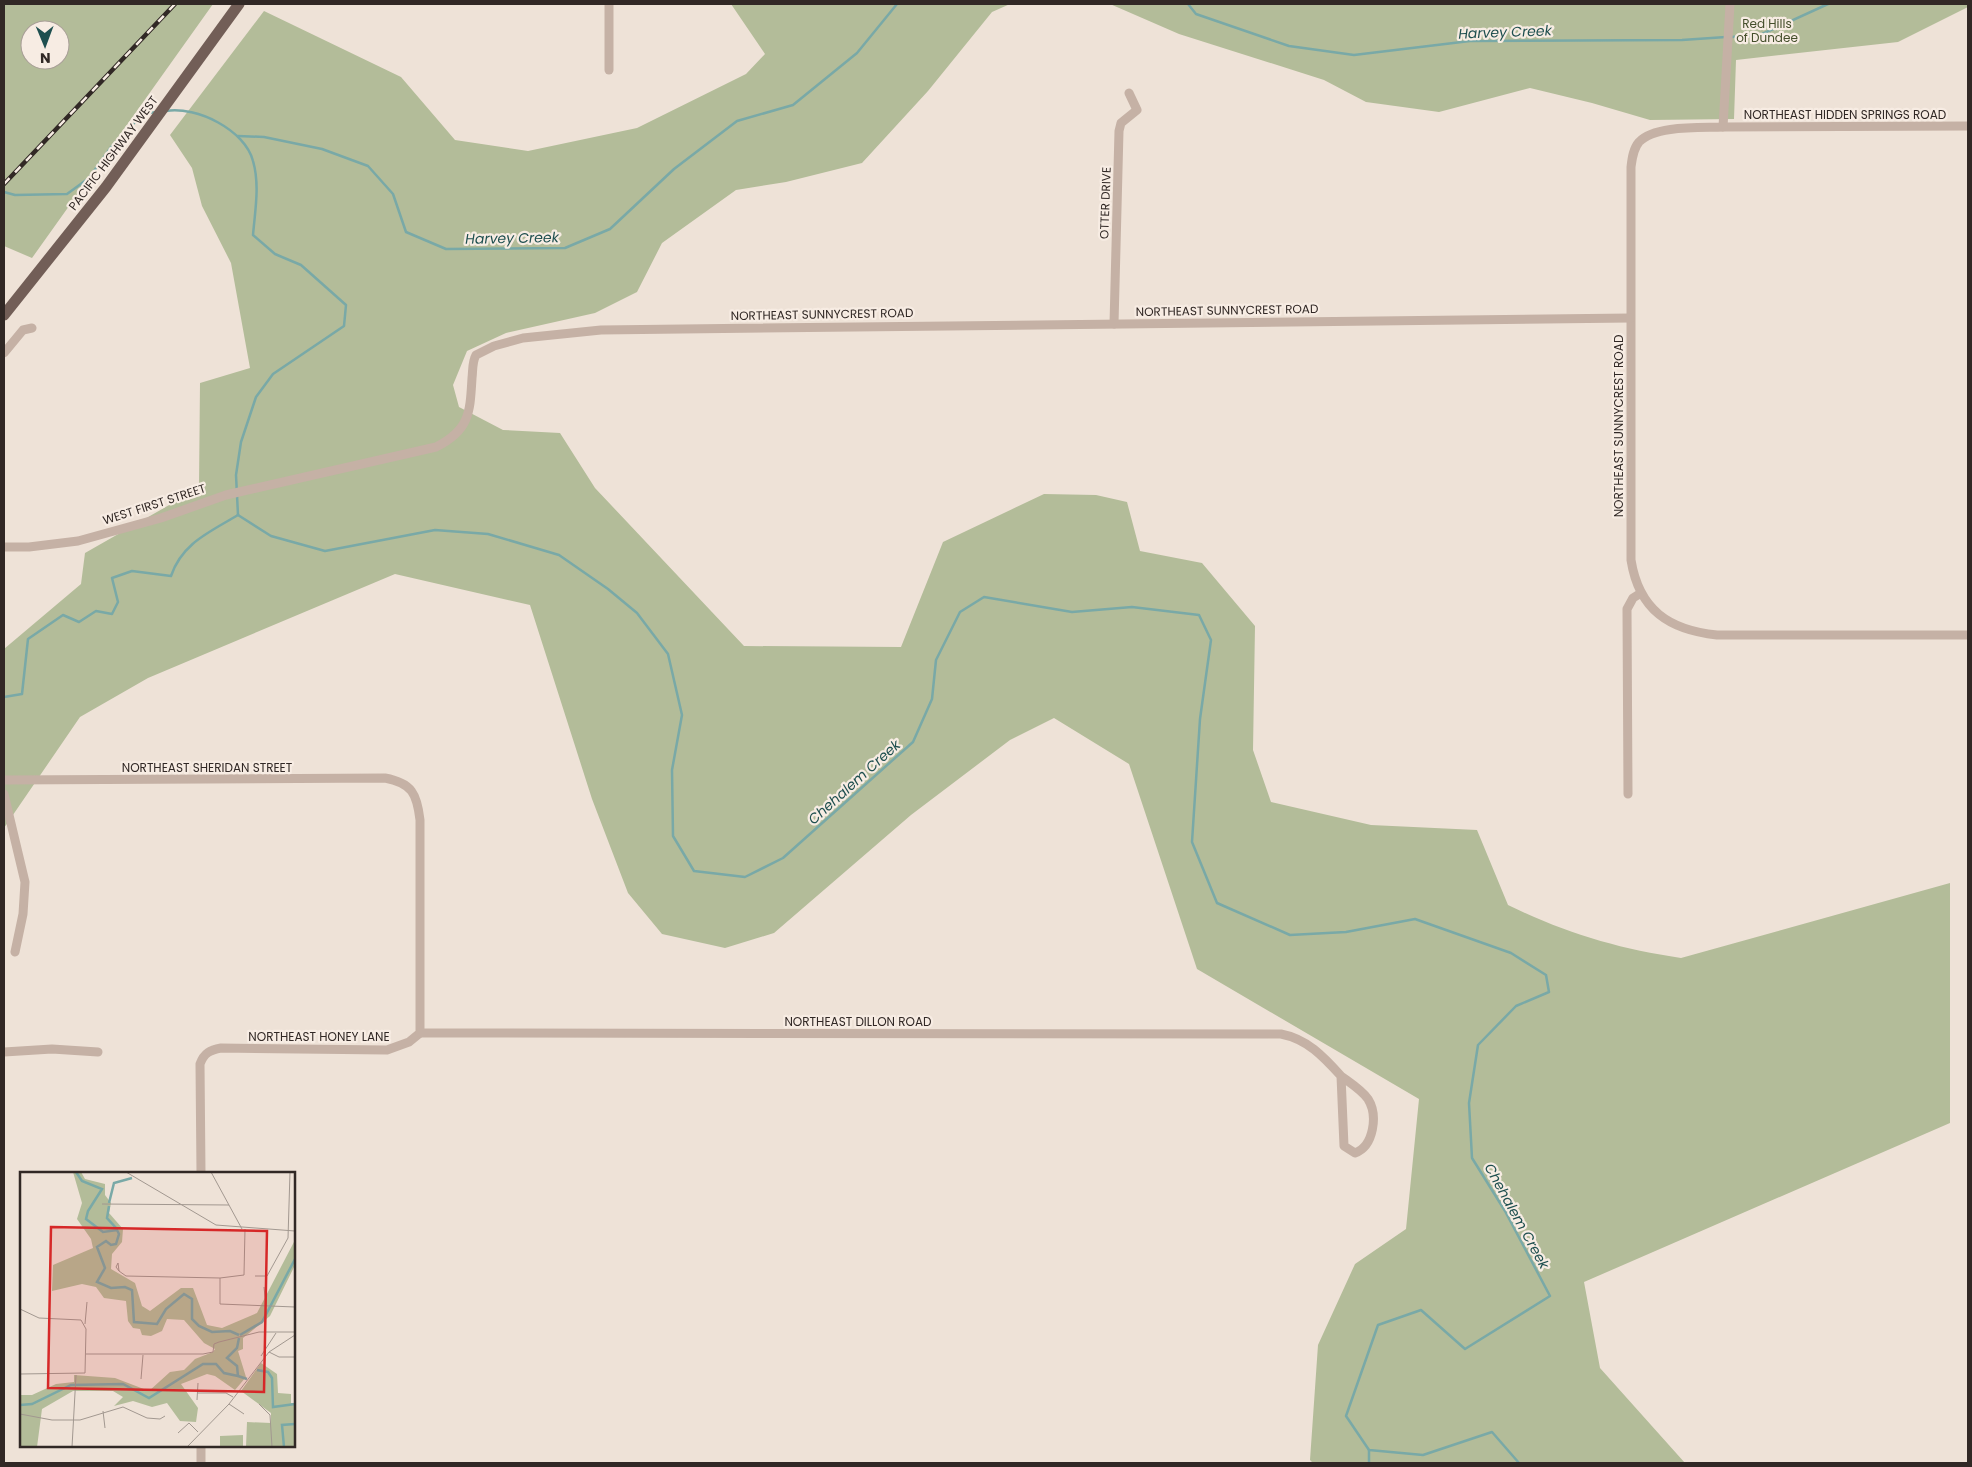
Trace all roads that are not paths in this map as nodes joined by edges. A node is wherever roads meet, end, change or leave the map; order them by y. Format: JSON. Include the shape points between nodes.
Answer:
{"nodes":[{"id":1,"x":239,"y":4,"type":"edge"},
{"id":2,"x":609,"y":4,"type":"edge"},
{"id":3,"x":1730,"y":4,"type":"edge"},
{"id":4,"x":609,"y":70,"type":"dead end"},
{"id":5,"x":1129,"y":93,"type":"dead end"},
{"id":6,"x":1968,"y":126,"type":"edge"},
{"id":7,"x":1723,"y":128,"type":"junction"},
{"id":8,"x":4,"y":315,"type":"edge"},
{"id":9,"x":1630,"y":318,"type":"junction"},
{"id":10,"x":1114,"y":324,"type":"junction"},
{"id":11,"x":32,"y":328,"type":"dead end"},
{"id":12,"x":4,"y":353,"type":"edge"},
{"id":13,"x":282,"y":481,"type":"joint"},
{"id":14,"x":4,"y":547,"type":"edge"},
{"id":15,"x":1641,"y":593,"type":"junction"},
{"id":16,"x":1968,"y":634,"type":"edge"},
{"id":17,"x":4,"y":780,"type":"edge"},
{"id":18,"x":4,"y":794,"type":"edge"},
{"id":19,"x":1628,"y":794,"type":"dead end"},
{"id":20,"x":15,"y":952,"type":"dead end"},
{"id":21,"x":420,"y":1033,"type":"junction"},
{"id":22,"x":4,"y":1052,"type":"edge"},
{"id":23,"x":98,"y":1052,"type":"dead end"},
{"id":24,"x":1341,"y":1076,"type":"junction"},
{"id":25,"x":201,"y":1172,"type":"edge"},
{"id":26,"x":201,"y":1447,"type":"edge"},
{"id":27,"x":201,"y":1463,"type":"edge"}],
"edges":[{"from":1,"to":8,"type":"main road","name":"PACIFIC HIGHWAY WEST","via":[[106,187]]},
{"from":2,"to":4,"type":"street"},
{"from":3,"to":7,"type":"street"},
{"from":5,"to":10,"type":"street","name":"OTTER DRIVE","via":[[1137,110],[1122,123],[1119,131]]},
{"from":6,"to":7,"type":"street","name":"NORTHEAST HIDDEN SPRINGS ROAD"},
{"from":7,"to":9,"type":"street","name":"NORTHEAST HIDDEN SPRINGS ROAD","via":[[1650,134],[1636,147],[1630,167]]},
{"from":9,"to":10,"type":"street","name":"NORTHEAST SUNNYCREST ROAD"},
{"from":9,"to":15,"type":"street","name":"NORTHEAST SUNNYCREST ROAD","via":[[1631,560]]},
{"from":10,"to":13,"type":"street","name":"NORTHEAST SUNNYCREST ROAD","via":[[601,330],[523,338],[476,355],[470,408],[466,420],[449,441],[422,451]]},
{"from":11,"to":12,"type":"street","via":[[23,330]]},
{"from":13,"to":14,"type":"street","name":"WEST FIRST STREET","via":[[198,503],[161,518],[78,541]]},
{"from":15,"to":16,"type":"street","name":"NORTHEAST SUNNYCREST ROAD","via":[[1648,604],[1672,624],[1700,634]]},
{"from":15,"to":19,"type":"street","via":[[1633,598],[1627,609]]},
{"from":17,"to":21,"type":"street","name":"NORTHEAST SHERIDAN STREET","via":[[385,778],[408,786],[418,804],[420,820]]},
{"from":18,"to":20,"type":"street","via":[[25,882],[23,914]]},
{"from":21,"to":24,"type":"street","name":"NORTHEAST DILLON ROAD","via":[[1258,1033],[1295,1037],[1319,1052]]},
{"from":21,"to":25,"type":"street","name":"NORTHEAST HONEY LANE","via":[[409,1042],[387,1050],[210,1050],[200,1064]]},
{"from":22,"to":23,"type":"street","via":[[52,1049]]},
{"from":24,"to":24,"type":"street","via":[[1344,1146],[1356,1153],[1364,1150],[1370,1139],[1373,1113],[1367,1098]]},
{"from":26,"to":27,"type":"street"}]}
